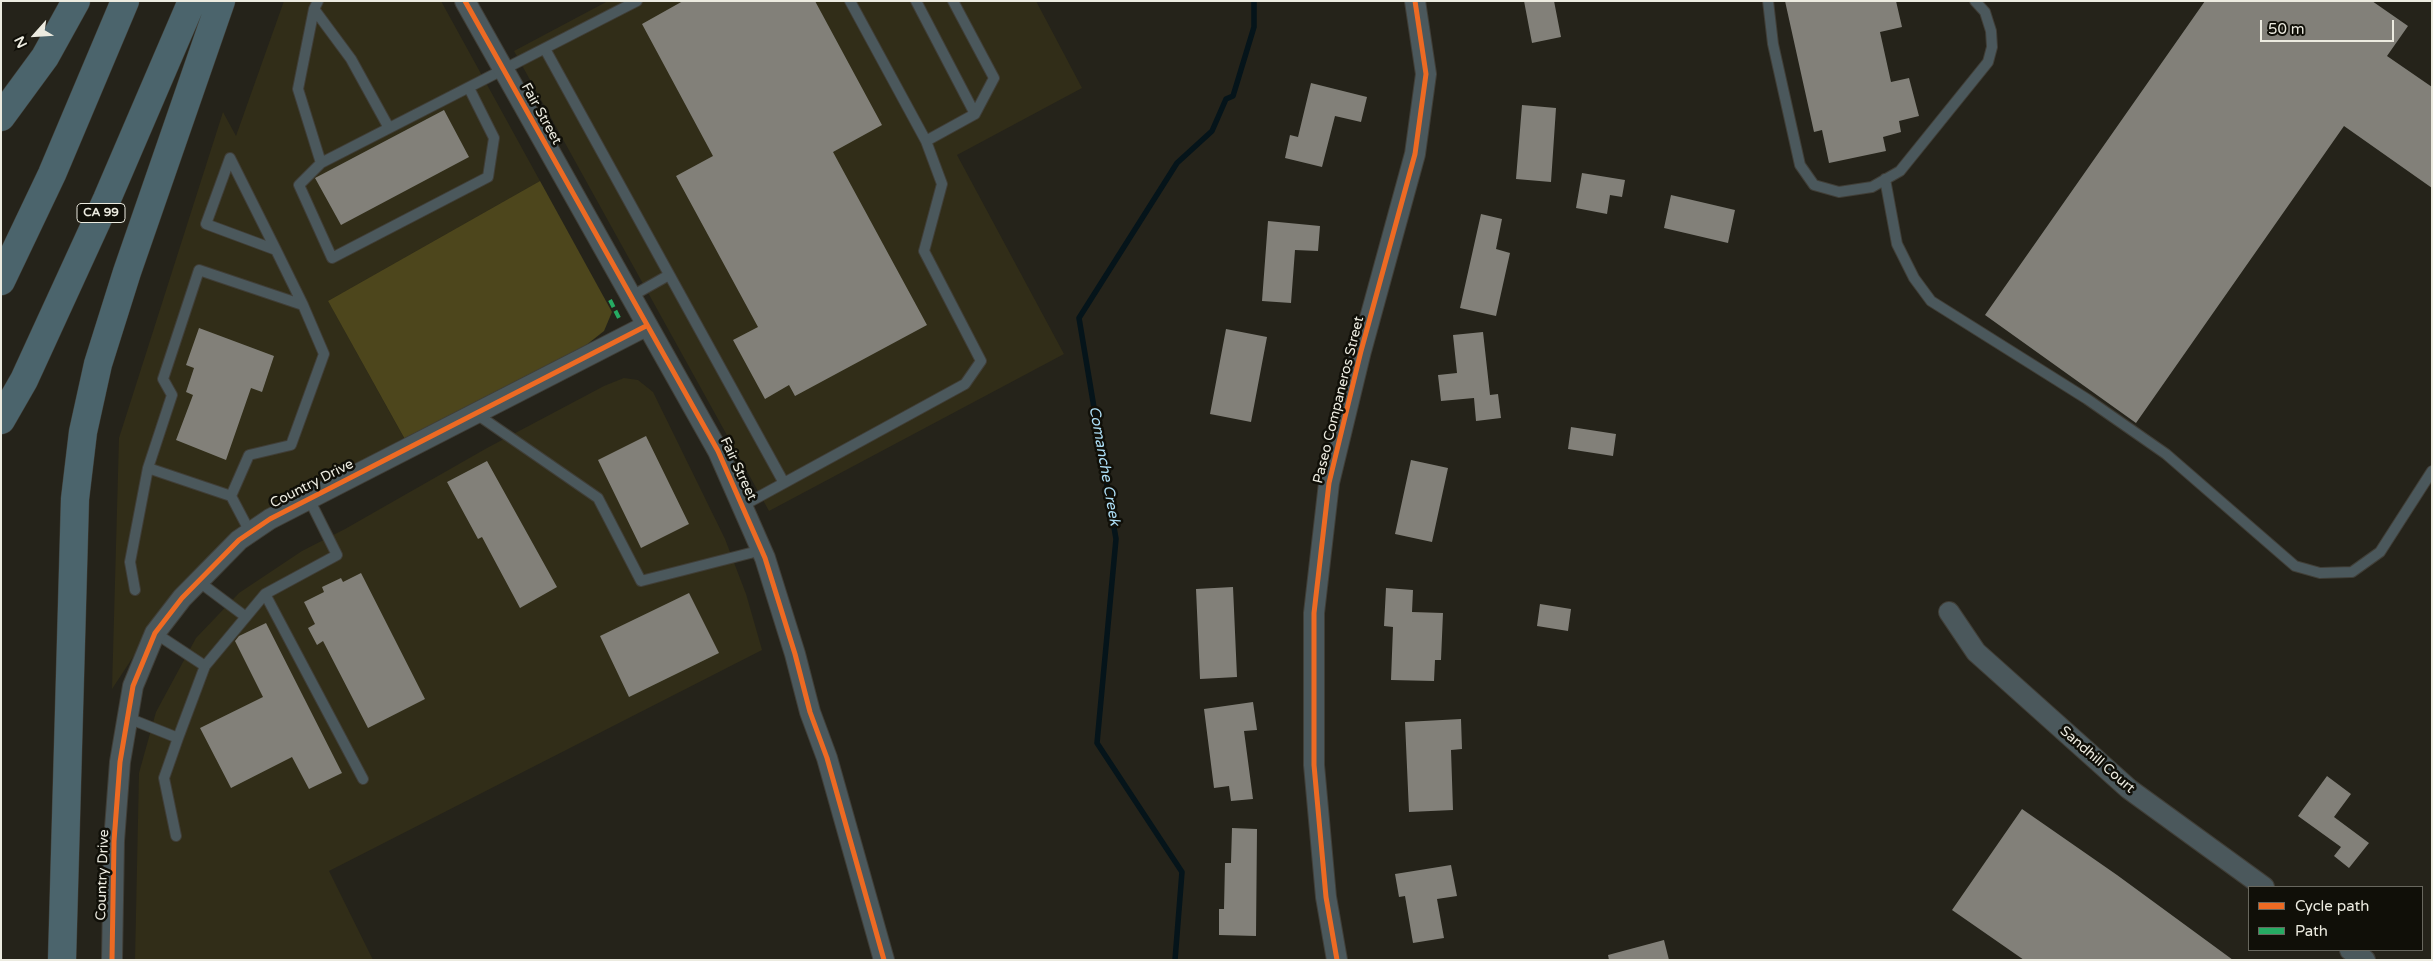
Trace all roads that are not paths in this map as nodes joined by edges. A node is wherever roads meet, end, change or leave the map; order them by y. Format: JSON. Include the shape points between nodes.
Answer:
{"nodes":[{"id":1,"x":76,"y":1,"type":"edge"},
{"id":2,"x":125,"y":1,"type":"edge"},
{"id":3,"x":192,"y":1,"type":"edge"},
{"id":4,"x":221,"y":1,"type":"edge"},
{"id":5,"x":465,"y":1,"type":"edge"},
{"id":6,"x":637,"y":1,"type":"edge"},
{"id":7,"x":850,"y":1,"type":"edge"},
{"id":8,"x":916,"y":1,"type":"edge"},
{"id":9,"x":953,"y":1,"type":"edge"},
{"id":10,"x":1415,"y":1,"type":"edge"},
{"id":11,"x":1768,"y":1,"type":"edge"},
{"id":12,"x":1975,"y":1,"type":"edge"},
{"id":13,"x":316,"y":5,"type":"edge"},
{"id":14,"x":545,"y":49,"type":"junction"},
{"id":15,"x":504,"y":70,"type":"junction"},
{"id":16,"x":469,"y":88,"type":"junction"},
{"id":17,"x":975,"y":114,"type":"junction"},
{"id":18,"x":1,"y":116,"type":"edge"},
{"id":19,"x":390,"y":128,"type":"junction"},
{"id":20,"x":926,"y":141,"type":"junction"},
{"id":21,"x":321,"y":163,"type":"junction"},
{"id":22,"x":1885,"y":179,"type":"junction"},
{"id":23,"x":276,"y":250,"type":"junction"},
{"id":24,"x":669,"y":275,"type":"junction"},
{"id":25,"x":1,"y":281,"type":"edge"},
{"id":26,"x":630,"y":297,"type":"junction"},
{"id":27,"x":303,"y":306,"type":"junction"},
{"id":28,"x":646,"y":326,"type":"junction"},
{"id":29,"x":475,"y":413,"type":"junction"},
{"id":30,"x":1,"y":420,"type":"edge"},
{"id":31,"x":148,"y":468,"type":"junction"},
{"id":32,"x":2432,"y":472,"type":"edge"},
{"id":33,"x":784,"y":483,"type":"junction"},
{"id":34,"x":230,"y":496,"type":"junction"},
{"id":35,"x":309,"y":499,"type":"junction"},
{"id":36,"x":742,"y":506,"type":"junction"},
{"id":37,"x":250,"y":532,"type":"junction"},
{"id":38,"x":762,"y":550,"type":"junction"},
{"id":39,"x":198,"y":581,"type":"junction"},
{"id":40,"x":134,"y":590,"type":"dead end"},
{"id":41,"x":265,"y":594,"type":"junction"},
{"id":42,"x":1949,"y":612,"type":"dead end"},
{"id":43,"x":246,"y":617,"type":"junction"},
{"id":44,"x":155,"y":633,"type":"junction"},
{"id":45,"x":205,"y":666,"type":"junction"},
{"id":46,"x":128,"y":718,"type":"junction"},
{"id":47,"x":178,"y":738,"type":"junction"},
{"id":48,"x":363,"y":779,"type":"dead end"},
{"id":49,"x":176,"y":836,"type":"dead end"},
{"id":50,"x":2263,"y":886,"type":"edge"},
{"id":51,"x":2352,"y":951,"type":"edge"},
{"id":52,"x":62,"y":960,"type":"edge"},
{"id":53,"x":112,"y":960,"type":"edge"},
{"id":54,"x":884,"y":960,"type":"edge"},
{"id":55,"x":1337,"y":960,"type":"edge"},
{"id":56,"x":2365,"y":960,"type":"edge"}],
"edges":[{"from":1,"to":18,"type":"highway","via":[[45,56]]},
{"from":2,"to":25,"type":"highway","via":[[52,174]]},
{"from":3,"to":30,"type":"highway","number":"CA 99","via":[[108,199],[24,380]]},
{"from":4,"to":52,"type":"highway","via":[[124,281],[98,364],[83,432],[75,500]]},
{"from":5,"to":15,"type":"street","name":"Fair Street"},
{"from":6,"to":14,"type":"lane"},
{"from":7,"to":20,"type":"lane"},
{"from":8,"to":17,"type":"lane"},
{"from":9,"to":17,"type":"lane","via":[[994,78]]},
{"from":10,"to":55,"type":"street","name":"Paseo Companeros Street","via":[[1426,74],[1415,154],[1329,483],[1314,614],[1314,765],[1326,898]]},
{"from":11,"to":22,"type":"lane","via":[[1773,44],[1800,165],[1814,185],[1839,192],[1872,187]]},
{"from":12,"to":22,"type":"lane","via":[[1985,12],[1991,31],[1992,47],[1988,62],[1900,171]]},
{"from":13,"to":19,"type":"lane"},
{"from":13,"to":21,"type":"lane","via":[[298,89]]},
{"from":14,"to":15,"type":"lane"},
{"from":14,"to":24,"type":"lane"},
{"from":15,"to":16,"type":"lane"},
{"from":15,"to":26,"type":"street","name":"Fair Street"},
{"from":16,"to":19,"type":"lane"},
{"from":16,"to":21,"type":"lane","via":[[494,138],[488,177],[332,258],[299,185]]},
{"from":17,"to":20,"type":"lane"},
{"from":19,"to":21,"type":"lane"},
{"from":20,"to":33,"type":"lane","via":[[942,184],[924,251],[981,361],[966,384]]},
{"from":22,"to":32,"type":"lane","via":[[1897,244],[1914,278],[1931,301],[2087,399],[2166,454],[2295,566],[2320,573],[2352,572],[2380,552]]},
{"from":23,"to":23,"type":"lane","via":[[238,175],[230,158],[206,224]]},
{"from":23,"to":27,"type":"lane"},
{"from":24,"to":26,"type":"lane"},
{"from":24,"to":33,"type":"lane"},
{"from":26,"to":28,"type":"street","name":"Fair Street"},
{"from":27,"to":31,"type":"lane","via":[[199,270],[164,379],[172,395]]},
{"from":27,"to":34,"type":"lane","via":[[324,354],[290,445],[249,455]]},
{"from":28,"to":29,"type":"street","name":"Country Drive"},
{"from":28,"to":36,"type":"street","name":"Fair Street","via":[[714,443]]},
{"from":29,"to":35,"type":"street","name":"Country Drive"},
{"from":29,"to":38,"type":"lane","via":[[598,498],[641,581]]},
{"from":31,"to":34,"type":"lane"},
{"from":31,"to":40,"type":"lane","via":[[130,562]]},
{"from":33,"to":36,"type":"lane"},
{"from":34,"to":37,"type":"lane"},
{"from":35,"to":37,"type":"street","name":"Country Drive"},
{"from":35,"to":41,"type":"lane","via":[[337,555]]},
{"from":36,"to":38,"type":"street","name":"Fair Street"},
{"from":37,"to":39,"type":"street","name":"Country Drive"},
{"from":38,"to":54,"type":"street","name":"Fair Street"},
{"from":39,"to":43,"type":"lane"},
{"from":39,"to":44,"type":"street","name":"Country Drive"},
{"from":41,"to":43,"type":"lane"},
{"from":41,"to":48,"type":"lane"},
{"from":42,"to":50,"type":"street","name":"Sandhill Court","via":[[1976,652],[2129,790]]},
{"from":43,"to":45,"type":"lane"},
{"from":44,"to":45,"type":"lane"},
{"from":44,"to":46,"type":"street","name":"Country Drive","via":[[133,686]]},
{"from":45,"to":47,"type":"lane"},
{"from":46,"to":47,"type":"lane"},
{"from":46,"to":53,"type":"street","name":"Country Drive","via":[[120,762],[114,841]]},
{"from":47,"to":49,"type":"lane","via":[[164,778]]},
{"from":51,"to":56,"type":"street"}]}
